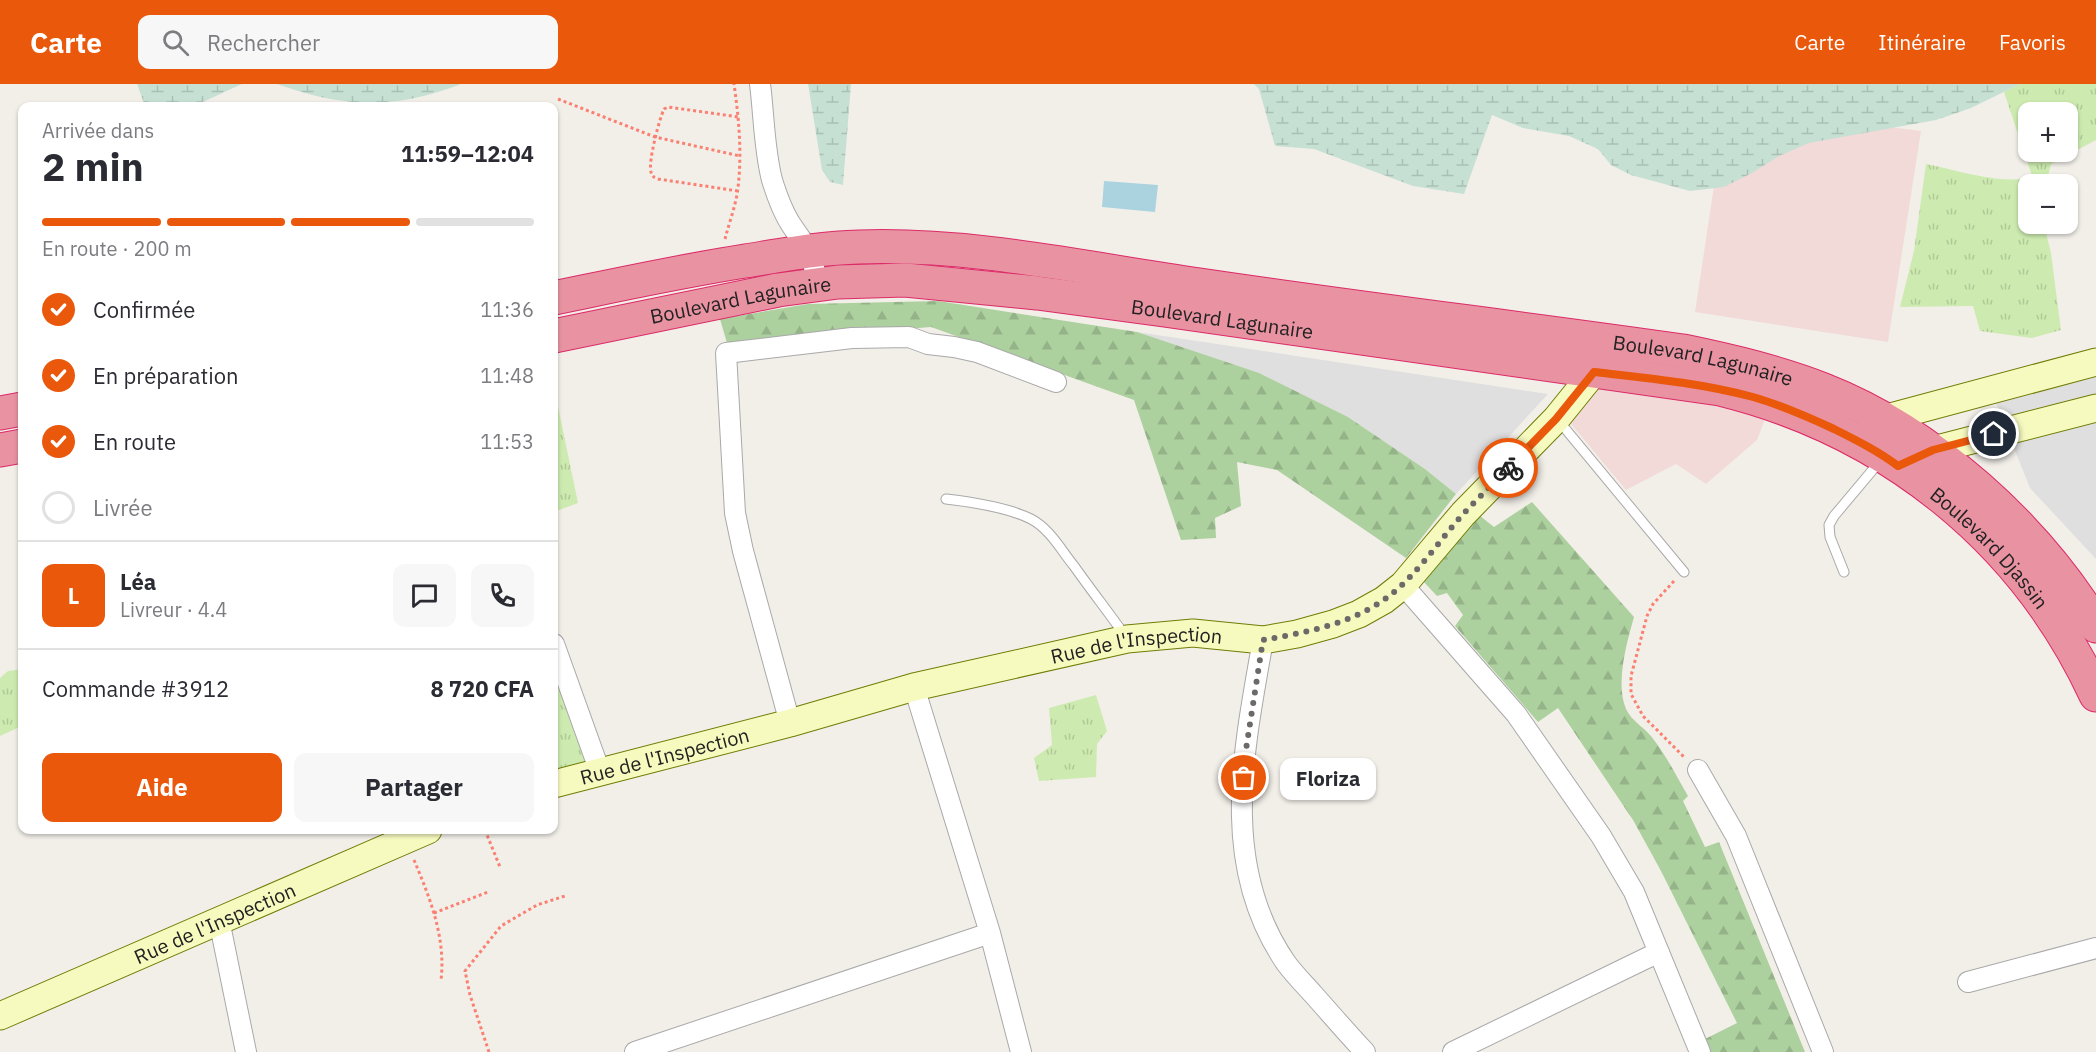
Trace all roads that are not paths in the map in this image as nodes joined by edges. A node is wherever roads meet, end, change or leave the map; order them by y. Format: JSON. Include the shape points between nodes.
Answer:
{"nodes":[{"id":1,"x":760,"y":84,"type":"edge"},
{"id":2,"x":810,"y":250,"type":"junction"},
{"id":3,"x":813,"y":284,"type":"junction"},
{"id":4,"x":558,"y":297,"type":"edge"},
{"id":5,"x":558,"y":335,"type":"edge"},
{"id":6,"x":1601,"y":340,"type":"junction"},
{"id":7,"x":2096,"y":362,"type":"edge"},
{"id":8,"x":1594,"y":372,"type":"junction"},
{"id":9,"x":1056,"y":382,"type":"dead end"},
{"id":10,"x":2096,"y":408,"type":"edge"},
{"id":11,"x":18,"y":410,"type":"edge"},
{"id":12,"x":0,"y":413,"type":"edge"},
{"id":13,"x":1556,"y":419,"type":"junction"},
{"id":14,"x":1883,"y":419,"type":"junction"},
{"id":15,"x":1847,"y":435,"type":"junction"},
{"id":16,"x":18,"y":447,"type":"edge"},
{"id":17,"x":0,"y":450,"type":"edge"},
{"id":18,"x":1933,"y":450,"type":"junction"},
{"id":19,"x":1891,"y":461,"type":"junction"},
{"id":20,"x":946,"y":499,"type":"dead end"},
{"id":21,"x":1684,"y":572,"type":"road end"},
{"id":22,"x":1844,"y":572,"type":"dead end"},
{"id":23,"x":1410,"y":576,"type":"junction"},
{"id":24,"x":2096,"y":626,"type":"edge"},
{"id":25,"x":1127,"y":639,"type":"junction"},
{"id":26,"x":1263,"y":640,"type":"junction"},
{"id":27,"x":558,"y":655,"type":"edge"},
{"id":28,"x":915,"y":687,"type":"junction"},
{"id":29,"x":2096,"y":695,"type":"edge"},
{"id":30,"x":790,"y":723,"type":"junction"},
{"id":31,"x":1698,"y":770,"type":"road end"},
{"id":32,"x":600,"y":772,"type":"junction"},
{"id":33,"x":558,"y":783,"type":"edge"},
{"id":34,"x":417,"y":834,"type":"edge"},
{"id":35,"x":219,"y":920,"type":"junction"},
{"id":36,"x":990,"y":933,"type":"junction"},
{"id":37,"x":2096,"y":948,"type":"edge"},
{"id":38,"x":1659,"y":952,"type":"junction"},
{"id":39,"x":1968,"y":982,"type":"dead end"},
{"id":40,"x":0,"y":1016,"type":"edge"},
{"id":41,"x":246,"y":1052,"type":"edge"},
{"id":42,"x":635,"y":1052,"type":"edge"},
{"id":43,"x":1021,"y":1052,"type":"edge"},
{"id":44,"x":1365,"y":1052,"type":"edge"},
{"id":45,"x":1453,"y":1052,"type":"edge"},
{"id":46,"x":1700,"y":1052,"type":"edge"},
{"id":47,"x":1823,"y":1052,"type":"edge"}],
"edges":[{"from":1,"to":2,"type":"street","via":[[772,180],[792,227]]},
{"from":2,"to":3,"type":"street"},
{"from":2,"to":4,"type":"highway","name":"Boulevard Lagunaire"},
{"from":2,"to":6,"type":"highway","name":"Boulevard Lagunaire","via":[[905,247],[986,253]]},
{"from":3,"to":5,"type":"highway","name":"Boulevard Lagunaire"},
{"from":3,"to":8,"type":"highway","name":"Boulevard Lagunaire","via":[[905,280],[1016,290]]},
{"from":6,"to":8,"type":"street","name":"Rue de l'Inspection"},
{"from":6,"to":14,"type":"highway","name":"Boulevard Lagunaire","via":[[1683,351],[1786,376]]},
{"from":7,"to":14,"type":"street"},
{"from":8,"to":13,"type":"street","name":"Rue de l'Inspection"},
{"from":8,"to":15,"type":"highway","name":"Boulevard Lagunaire","via":[[1720,389],[1795,411]]},
{"from":9,"to":30,"type":"street","via":[[977,352],[928,344],[909,336],[852,338],[726,353],[735,513]]},
{"from":10,"to":18,"type":"street"},
{"from":11,"to":12,"type":"highway"},
{"from":13,"to":21,"type":"lane"},
{"from":13,"to":23,"type":"street","name":"Rue de l'Inspection","via":[[1463,514]]},
{"from":14,"to":15,"type":"street"},
{"from":14,"to":18,"type":"highway","name":"Boulevard Djassin"},
{"from":15,"to":19,"type":"highway","name":"Boulevard Djassin"},
{"from":16,"to":17,"type":"highway"},
{"from":18,"to":19,"type":"street"},
{"from":18,"to":24,"type":"highway","name":"Boulevard Djassin","via":[[1983,492],[2037,546]]},
{"from":19,"to":22,"type":"lane","via":[[1829,525]]},
{"from":19,"to":29,"type":"highway","name":"Boulevard Djassin","via":[[1954,506],[2012,565],[2050,612]]},
{"from":20,"to":25,"type":"lane","via":[[973,502],[1030,518],[1042,527]]},
{"from":23,"to":26,"type":"street","name":"Rue de l'Inspection","via":[[1384,600],[1359,614],[1297,634]]},
{"from":23,"to":38,"type":"street","via":[[1516,714],[1601,836],[1634,892]]},
{"from":25,"to":26,"type":"street","name":"Rue de l'Inspection","via":[[1193,633]]},
{"from":25,"to":28,"type":"street","name":"Rue de l'Inspection"},
{"from":26,"to":44,"type":"street","via":[[1245,756],[1241,823],[1246,869],[1260,918],[1287,964]]},
{"from":27,"to":32,"type":"street"},
{"from":28,"to":30,"type":"street","name":"Rue de l'Inspection"},
{"from":28,"to":36,"type":"street"},
{"from":30,"to":32,"type":"street","name":"Rue de l'Inspection"},
{"from":31,"to":47,"type":"street","via":[[1736,836]]},
{"from":32,"to":33,"type":"street","name":"Rue de l'Inspection"},
{"from":34,"to":35,"type":"street","name":"Rue de l'Inspection"},
{"from":35,"to":40,"type":"street","name":"Rue de l'Inspection"},
{"from":35,"to":41,"type":"street"},
{"from":36,"to":42,"type":"street"},
{"from":36,"to":43,"type":"street"},
{"from":37,"to":39,"type":"street"},
{"from":38,"to":45,"type":"street"},
{"from":38,"to":46,"type":"street"}]}
